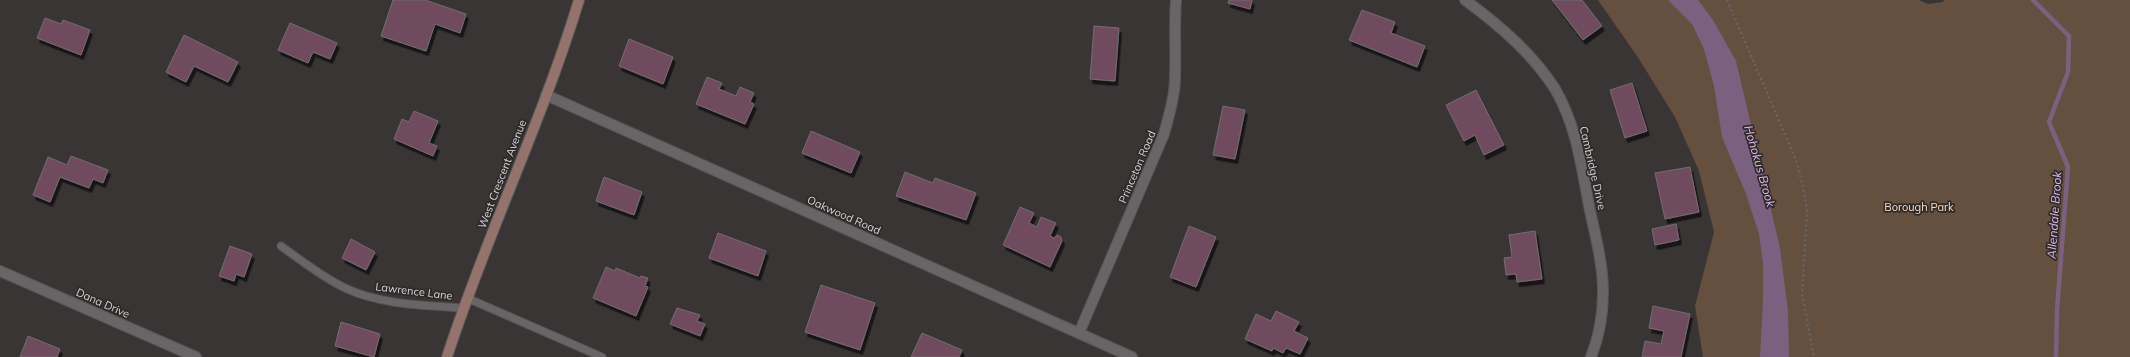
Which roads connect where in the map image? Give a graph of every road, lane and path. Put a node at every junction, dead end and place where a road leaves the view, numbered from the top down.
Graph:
1 (579, 0) edge
2 (1176, 0) edge
3 (1465, 0) edge
4 (1726, 0) edge
5 (546, 95) junction
6 (281, 246) dead end
7 (0, 271) edge
8 (467, 298) junction
9 (463, 308) junction
10 (1079, 333) junction
11 (196, 357) edge
12 (447, 357) edge
13 (602, 357) edge
14 (1132, 357) edge
15 (1591, 357) edge
16 (1814, 357) edge

1 - 5 main road, West Crescent Avenue
2 - 10 street, Princeton Road
3 - 15 street, Cambridge Drive
4 - 16 path
5 - 8 main road, West Crescent Avenue
5 - 10 street, Oakwood Road
6 - 9 lane, Lawrence Lane
7 - 11 street, Dana Drive
8 - 9 main road, West Crescent Avenue
8 - 13 lane
9 - 12 main road, West Crescent Avenue
10 - 14 street, Oakwood Road

